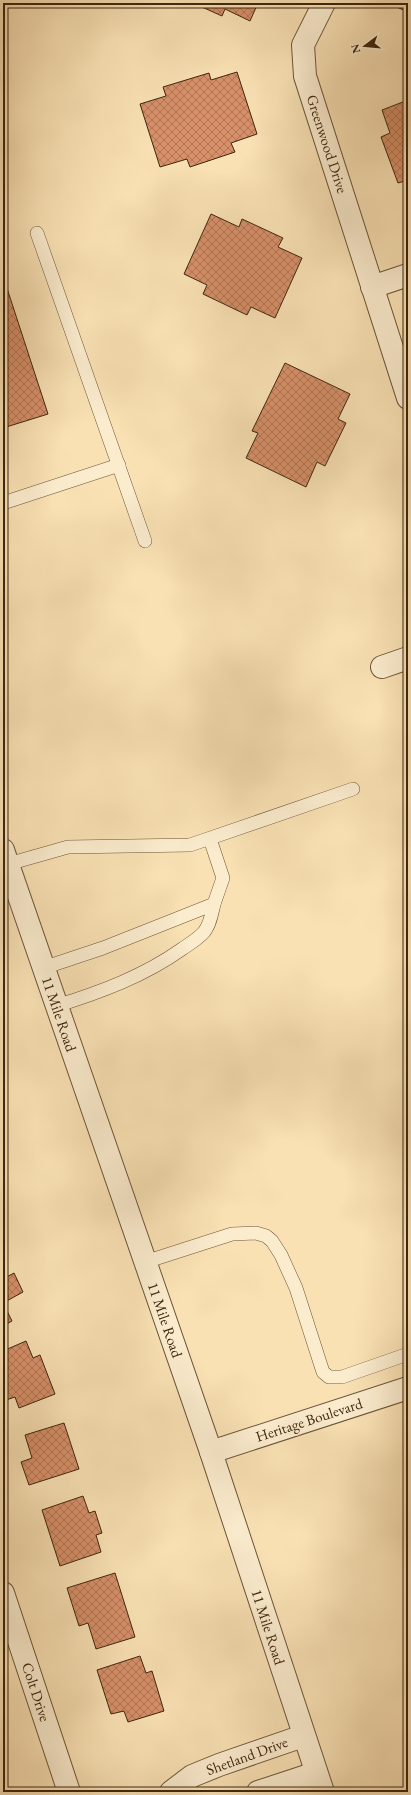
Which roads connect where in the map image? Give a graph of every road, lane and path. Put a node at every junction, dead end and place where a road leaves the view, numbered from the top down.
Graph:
1 (324, 3) edge
2 (37, 233) dead end
3 (408, 275) edge
4 (372, 287) junction
5 (408, 398) edge
6 (118, 465) junction
7 (3, 503) edge
8 (145, 541) dead end
9 (408, 658) edge
10 (382, 667) dead end
11 (353, 789) dead end
12 (210, 839) junction
13 (5, 857) edge
14 (214, 904) junction
15 (43, 968) junction
16 (56, 1006) junction
17 (145, 1262) junction
18 (408, 1354) edge
19 (408, 1388) edge
20 (211, 1452) junction
21 (3, 1593) edge
22 (303, 1736) junction
23 (320, 1782) edge
24 (69, 1792) edge
25 (171, 1792) edge
26 (258, 1792) edge

1 - 4 street, Greenwood Drive
2 - 6 lane
3 - 4 street
4 - 5 street, Greenwood Drive
6 - 7 lane
6 - 8 lane
9 - 10 street
11 - 12 lane
12 - 13 lane
12 - 14 lane
13 - 15 street, 11 Mile Road
14 - 15 lane
14 - 16 lane
15 - 16 street, 11 Mile Road
16 - 17 street, 11 Mile Road
17 - 18 lane
17 - 20 street, 11 Mile Road
19 - 20 street, Heritage Boulevard
20 - 22 street, 11 Mile Road
21 - 24 street, Colt Drive
22 - 23 street, 11 Mile Road
22 - 25 street, Shetland Drive
23 - 26 street

